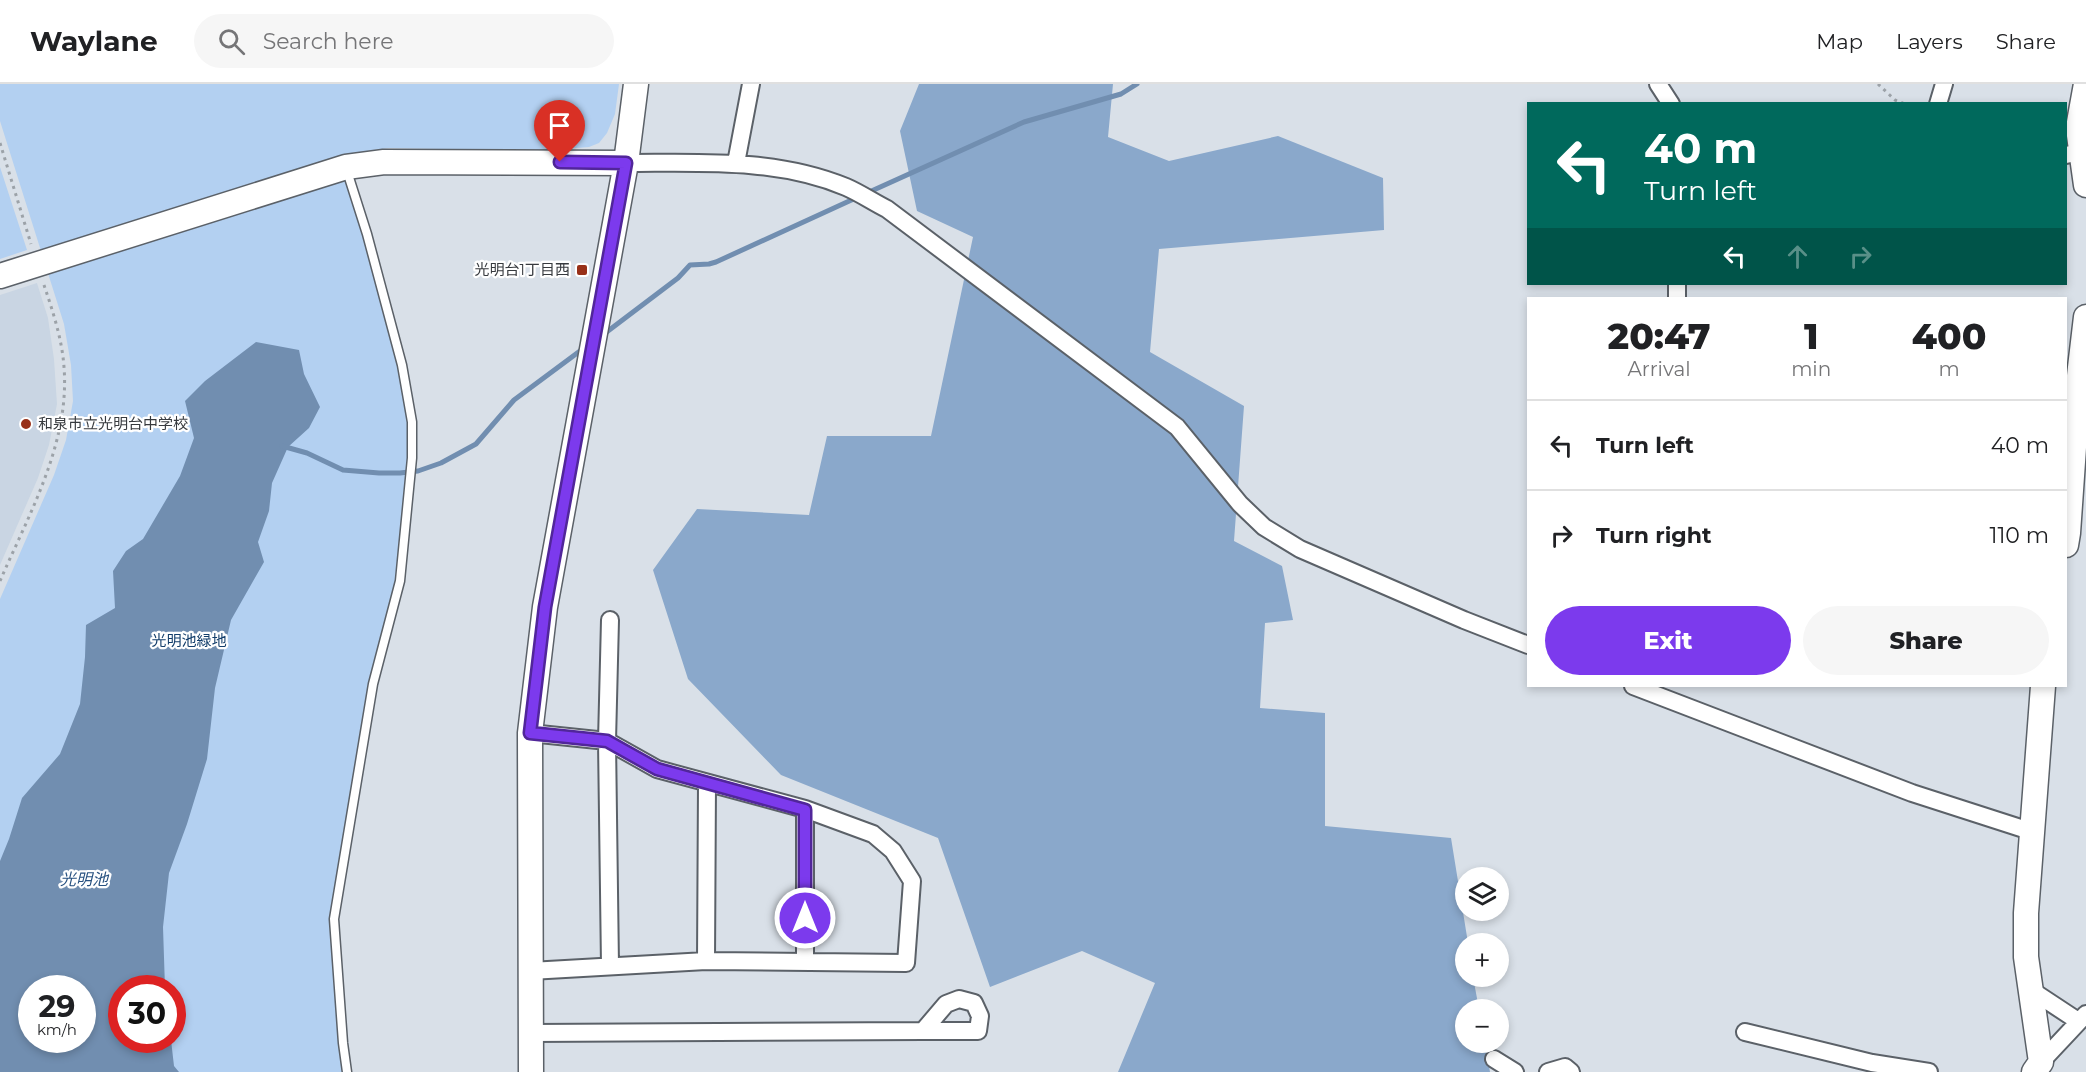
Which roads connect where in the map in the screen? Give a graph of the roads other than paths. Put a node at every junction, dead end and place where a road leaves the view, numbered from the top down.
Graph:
1 (636, 84) edge
2 (751, 84) edge
3 (1658, 84) edge
4 (1944, 84) edge
5 (2086, 84) edge
6 (1670, 102) edge
7 (1939, 102) edge
8 (2073, 153) edge
9 (626, 163) junction
10 (736, 163) junction
11 (346, 167) junction
12 (2086, 185) edge
13 (0, 276) edge
14 (2086, 317) edge
15 (2067, 539) edge
16 (610, 620) dead end
17 (1527, 645) edge
18 (1636, 687) edge
19 (2043, 687) edge
20 (530, 733) junction
21 (607, 741) junction
22 (707, 784) junction
23 (805, 810) junction
24 (2033, 832) junction
25 (706, 961) junction
26 (805, 962) junction
27 (610, 966) junction
28 (530, 971) junction
29 (2031, 990) junction
30 (2082, 1018) edge
31 (922, 1031) dead end
32 (1745, 1032) dead end
33 (531, 1033) junction
34 (1494, 1059) dead end
35 (2038, 1067) edge
36 (347, 1072) edge
37 (531, 1072) edge
38 (1515, 1072) edge
39 (1548, 1072) edge
40 (1571, 1072) edge
41 (1929, 1072) edge

1 - 9 street
2 - 10 street
3 - 6 street
4 - 7 street
5 - 8 street
8 - 12 street
9 - 10 street
9 - 11 street
9 - 20 street
10 - 17 street
11 - 13 street
11 - 36 lane
14 - 15 street
16 - 21 street
18 - 24 street
19 - 24 street
20 - 21 street
20 - 28 street
21 - 22 street
21 - 27 street
22 - 23 street
22 - 25 street
23 - 26 street
23 - 26 street
24 - 29 street
25 - 26 street
25 - 27 street
27 - 28 street
28 - 33 street
29 - 30 street
29 - 35 street
30 - 35 street
31 - 33 street
32 - 41 street
33 - 37 street
34 - 38 street
39 - 40 street

